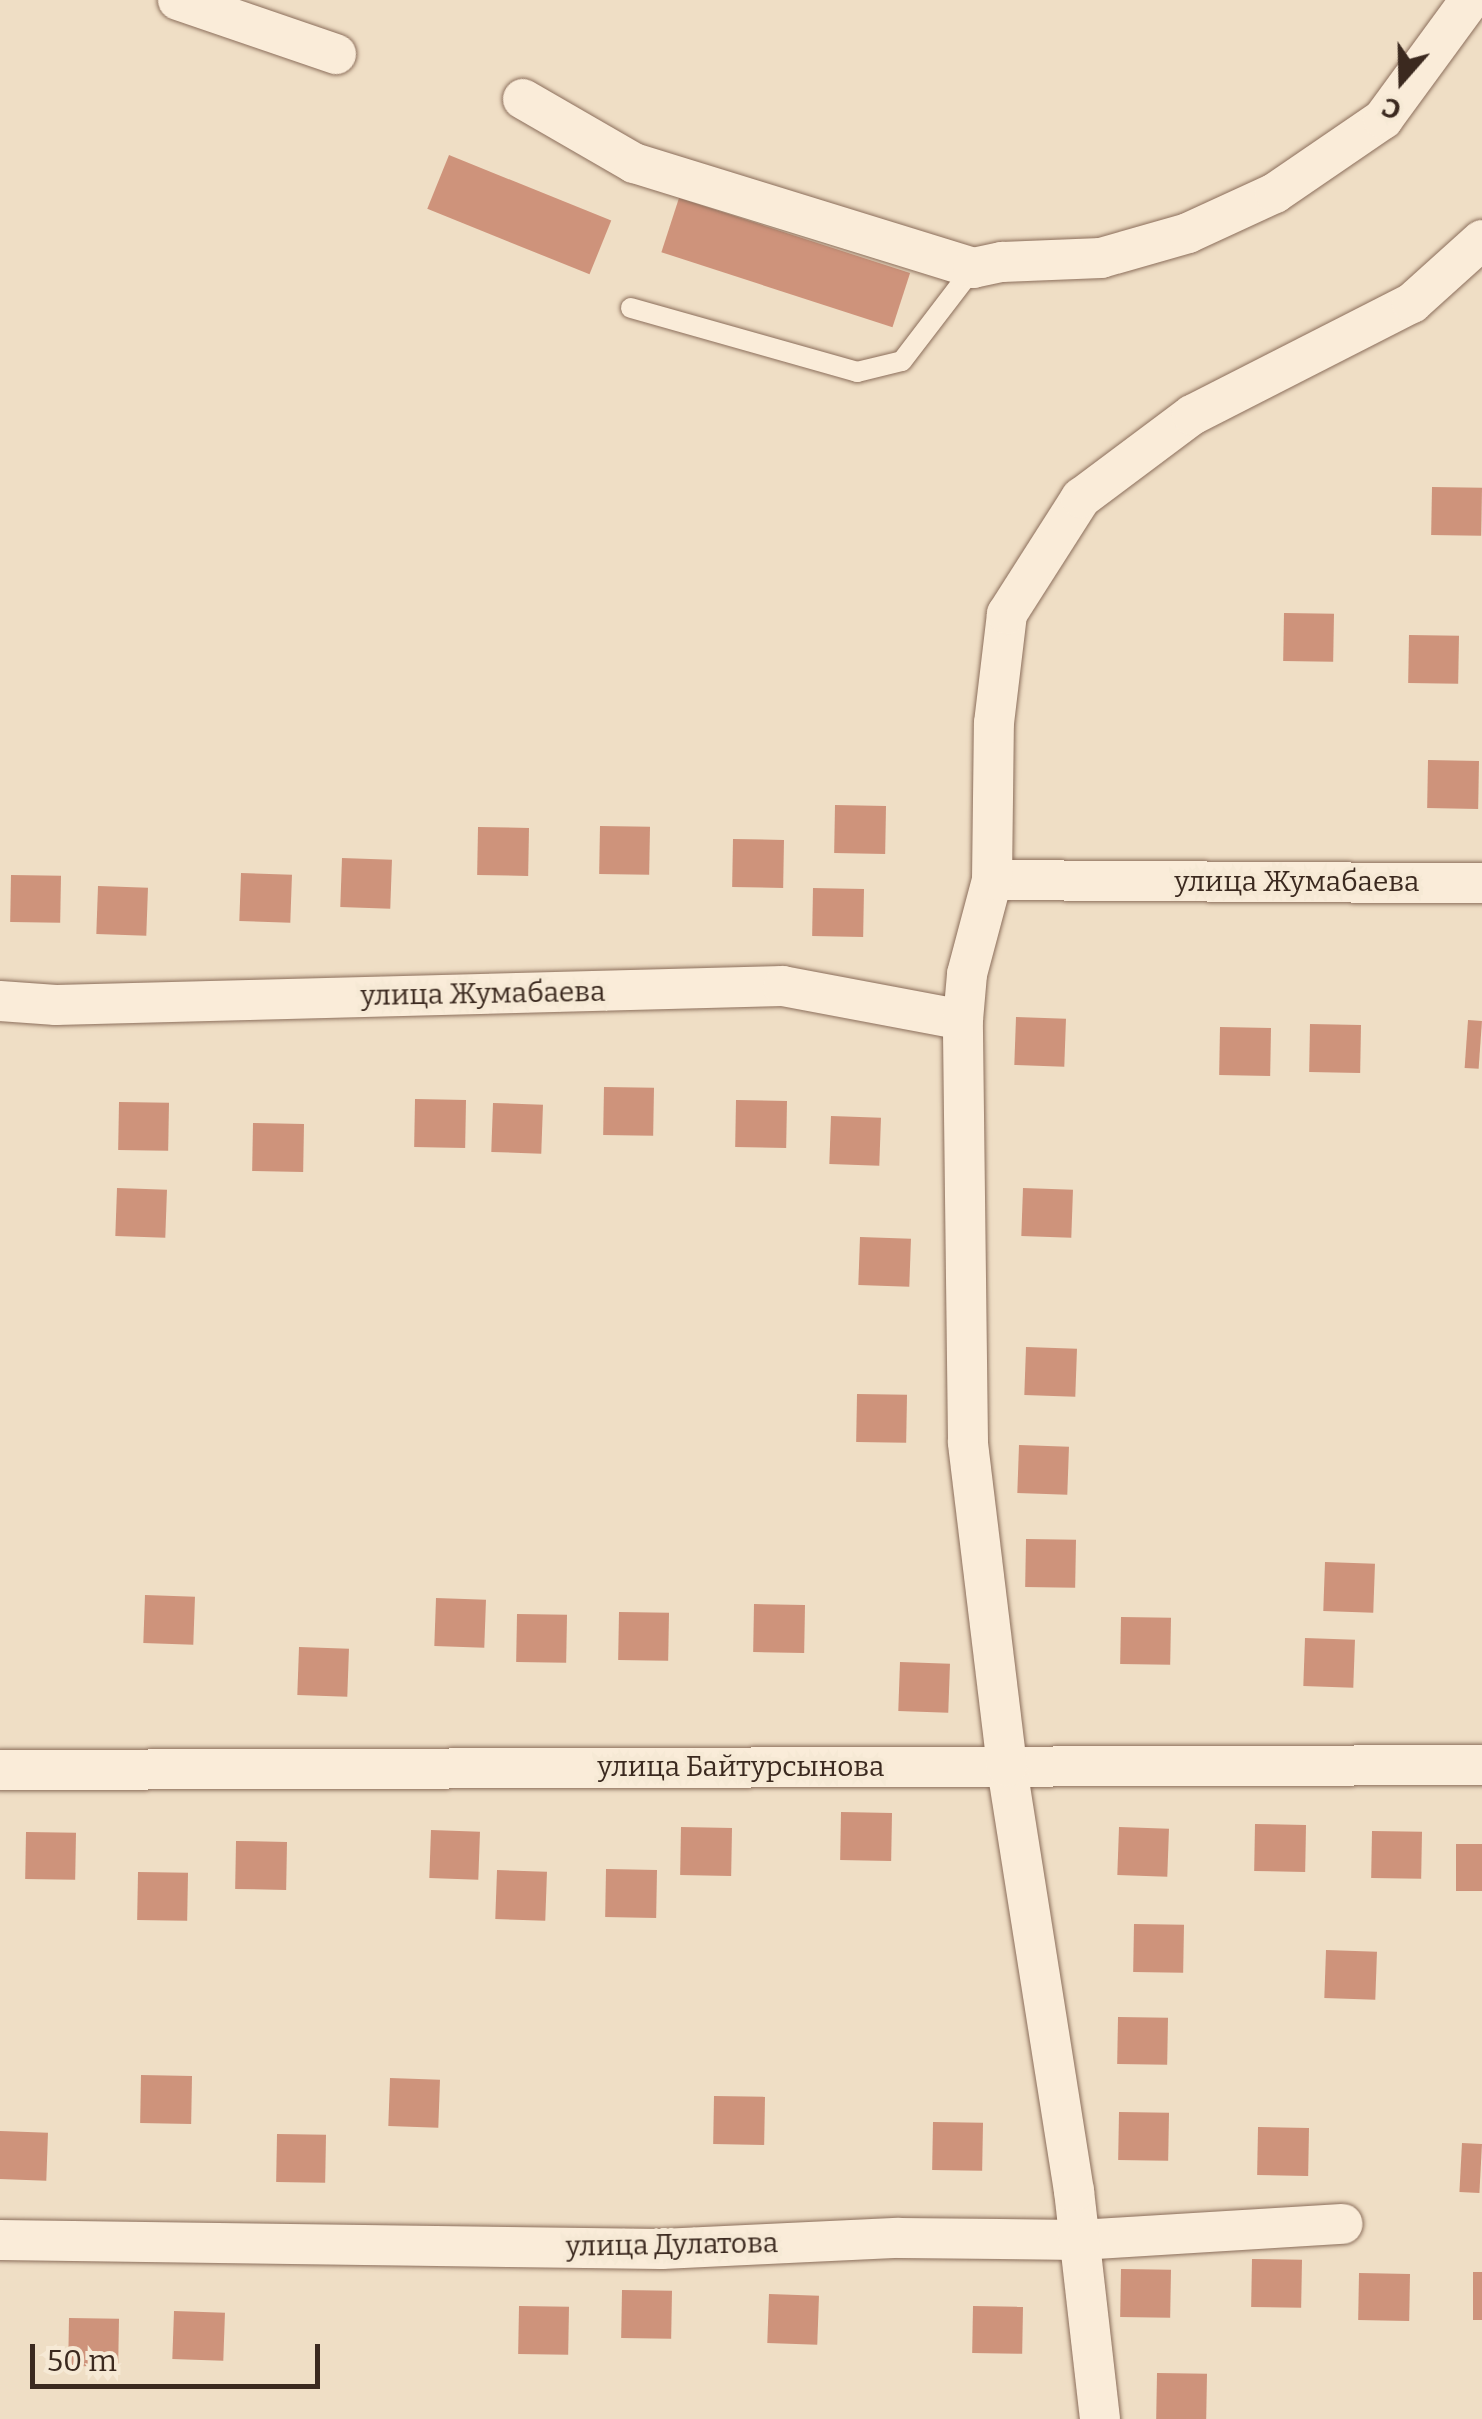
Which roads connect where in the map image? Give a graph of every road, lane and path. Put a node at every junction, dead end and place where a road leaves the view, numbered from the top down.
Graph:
1 (178, 0) edge
2 (1470, 0) edge
3 (336, 54) dead end
4 (523, 99) dead end
5 (1482, 240) edge
6 (973, 268) junction
7 (631, 308) dead end
8 (992, 880) junction
9 (1482, 884) edge
10 (0, 1001) edge
11 (963, 1020) junction
12 (1482, 1765) edge
13 (1008, 1766) junction
14 (0, 1770) edge
15 (1343, 2224) dead end
16 (0, 2240) edge
17 (1079, 2240) junction
18 (1100, 2419) edge

1 - 3 street
2 - 6 street
4 - 6 street
5 - 8 street
6 - 7 lane
8 - 9 street, улица Жумабаева
8 - 11 street
10 - 11 street, улица Жумабаева
11 - 13 street
12 - 13 street, улица Байтурсынова
13 - 14 street, улица Байтурсынова
13 - 17 street
15 - 17 street, улица Дулатова
16 - 17 street, улица Дулатова
17 - 18 street

